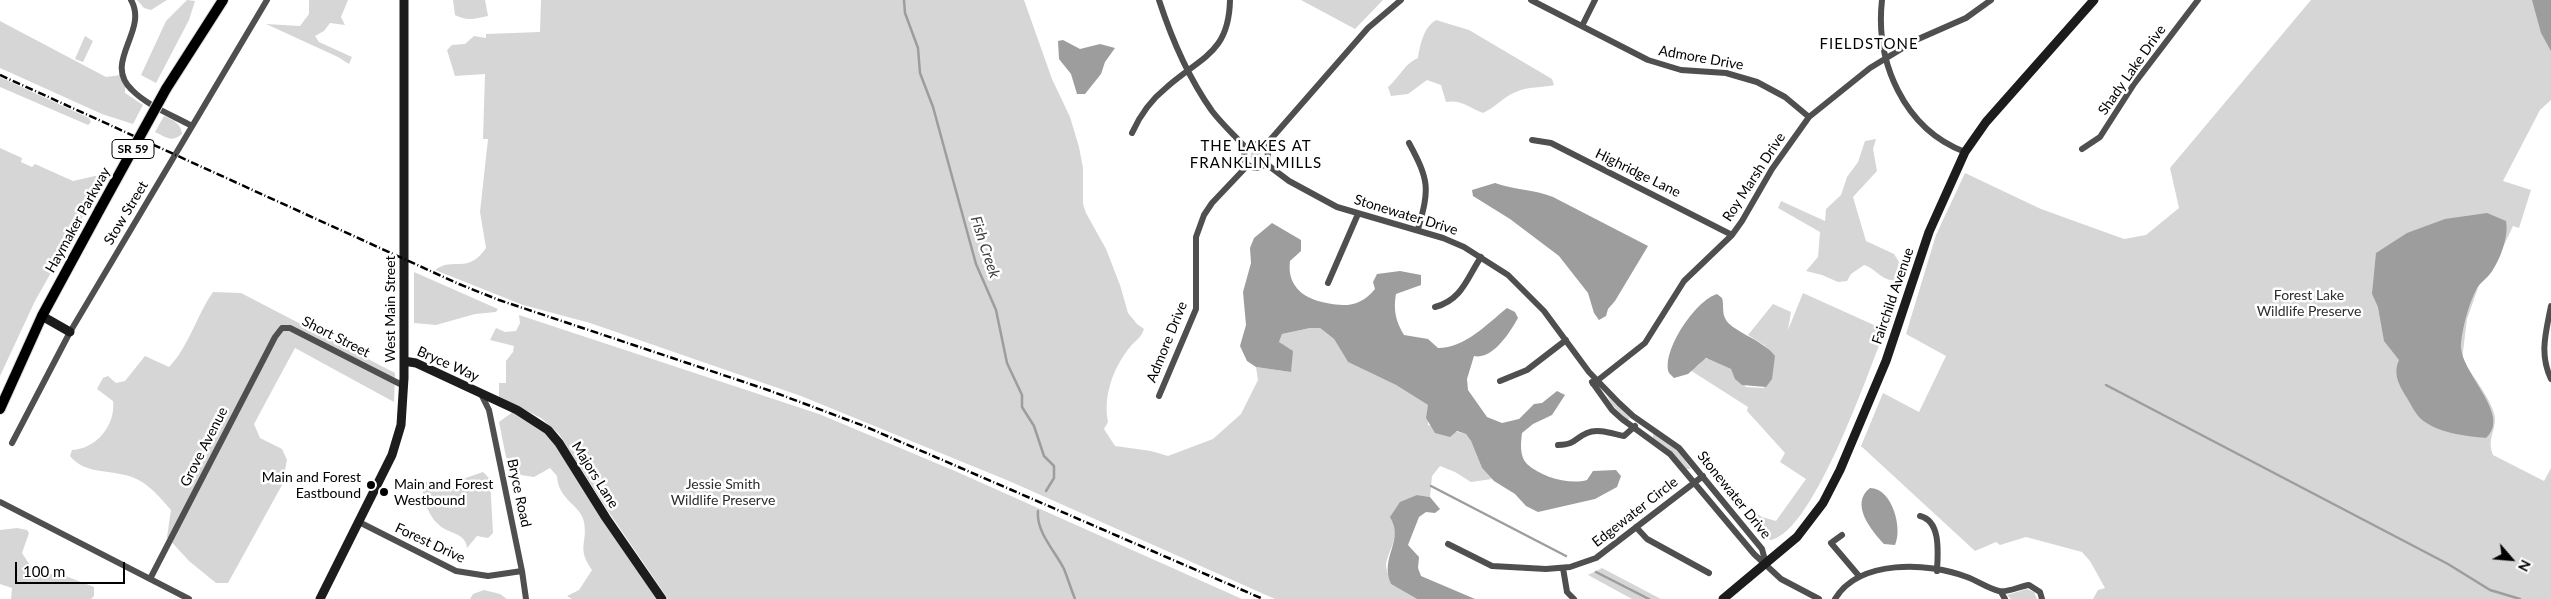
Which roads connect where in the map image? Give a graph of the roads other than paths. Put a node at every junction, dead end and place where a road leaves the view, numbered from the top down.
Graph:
1 (131, 0) edge
2 (223, 0) edge
3 (267, 0) edge
4 (404, 0) edge
5 (1159, 0) edge
6 (1230, 0) edge
7 (1401, 0) edge
8 (1531, 0) edge
9 (1595, 0) edge
10 (1882, 0) edge
11 (1991, 0) edge
12 (2094, 0) edge
13 (2198, 0) edge
14 (1582, 26) junction
15 (1886, 58) junction
16 (1187, 72) junction
17 (1809, 117) junction
18 (192, 126) junction
19 (1132, 133) dead end
20 (1532, 140) dead end
21 (1409, 143) dead end
22 (1264, 147) junction
23 (1246, 148) junction
24 (2082, 149) dead end
25 (1965, 152) junction
26 (1265, 164) junction
27 (1248, 165) junction
28 (1358, 214) junction
29 (1418, 229) junction
30 (1732, 235) junction
31 (1481, 257) junction
32 (1328, 283) dead end
33 (2551, 306) edge
34 (1435, 307) dead end
35 (42, 316) junction
36 (282, 328) joint
37 (70, 332) junction
38 (1566, 340) junction
39 (404, 361) junction
40 (2551, 379) edge
41 (1500, 381) dead end
42 (1596, 382) junction
43 (404, 386) junction
44 (481, 394) junction
45 (1159, 396) dead end
46 (0, 409) edge
47 (1634, 427) junction
48 (12, 443) dead end
49 (1558, 445) dead end
50 (1703, 476) junction
51 (1694, 483) junction
52 (0, 502) edge
53 (1920, 516) dead end
54 (359, 522) junction
55 (1636, 527) junction
56 (1842, 534) dead end
57 (1448, 544) dead end
58 (1766, 564) junction
59 (1563, 568) junction
60 (1937, 570) junction
61 (522, 572) junction
62 (1709, 573) dead end
63 (1859, 576) junction
64 (150, 579) junction
65 (2001, 592) junction
66 (189, 599) edge
67 (320, 599) edge
68 (526, 599) edge
69 (662, 599) edge
70 (1574, 599) edge
71 (1723, 599) edge
72 (1819, 599) edge
73 (1835, 599) edge
74 (2005, 599) edge
75 (2042, 599) edge

1 - 18 street
2 - 35 main road, Haymaker Parkway / SR 59, bridge
3 - 18 street, Stow Street
4 - 39 main road, West Main Street
5 - 16 street
6 - 16 street
7 - 22 street
8 - 14 street, Admore Drive
9 - 14 street
10 - 15 street
11 - 15 street, Roy Marsh Drive
12 - 25 main road, Fairchild Avenue
13 - 24 street, Shady Lake Drive
14 - 17 street, Admore Drive
15 - 17 street, Roy Marsh Drive
15 - 25 street
16 - 19 street
16 - 23 street
17 - 30 street, Roy Marsh Drive
18 - 37 street, Stow Street
20 - 30 street, Highridge Lane
21 - 29 street
22 - 23 street
22 - 26 street
23 - 27 street
25 - 58 main road, Fairchild Avenue
26 - 27 street
26 - 28 street, Stonewater Drive
27 - 45 street, Admore Drive
28 - 29 street, Stonewater Drive
28 - 32 street
29 - 31 street, Stonewater Drive
30 - 42 street, Roy Marsh Drive
31 - 34 street
31 - 38 street, Stonewater Drive
33 - 40 street
35 - 37 main road
35 - 46 main road, Haymaker Parkway / SR 59
36 - 43 street, Short Street
36 - 64 street, Grove Avenue
37 - 48 street, Stow Street
38 - 41 street
38 - 42 street, Stonewater Drive
39 - 43 main road, West Main Street
39 - 44 main road, Bryce Way
42 - 47 street, Stonewater Drive
42 - 50 street, Stonewater Drive
43 - 54 main road, West Main Street
44 - 61 street, Bryce Road
44 - 69 main road, Majors Lane
47 - 49 street
47 - 51 street, Stonewater Drive
50 - 51 street, Edgewater Circle
50 - 58 street, Stonewater Drive
51 - 55 street, Edgewater Circle
51 - 58 street, Stonewater Drive
52 - 64 street
53 - 60 street
54 - 61 street, Forest Drive
54 - 67 main road, West Main Street
55 - 59 street, Edgewater Circle
55 - 62 street
56 - 63 street
57 - 59 street, Edgewater Circle
58 - 71 main road, Fairchild Avenue
58 - 72 street
59 - 70 street
60 - 63 street
60 - 65 street
61 - 68 street, Bryce Road
63 - 73 street
64 - 66 street
65 - 74 street
65 - 75 street

